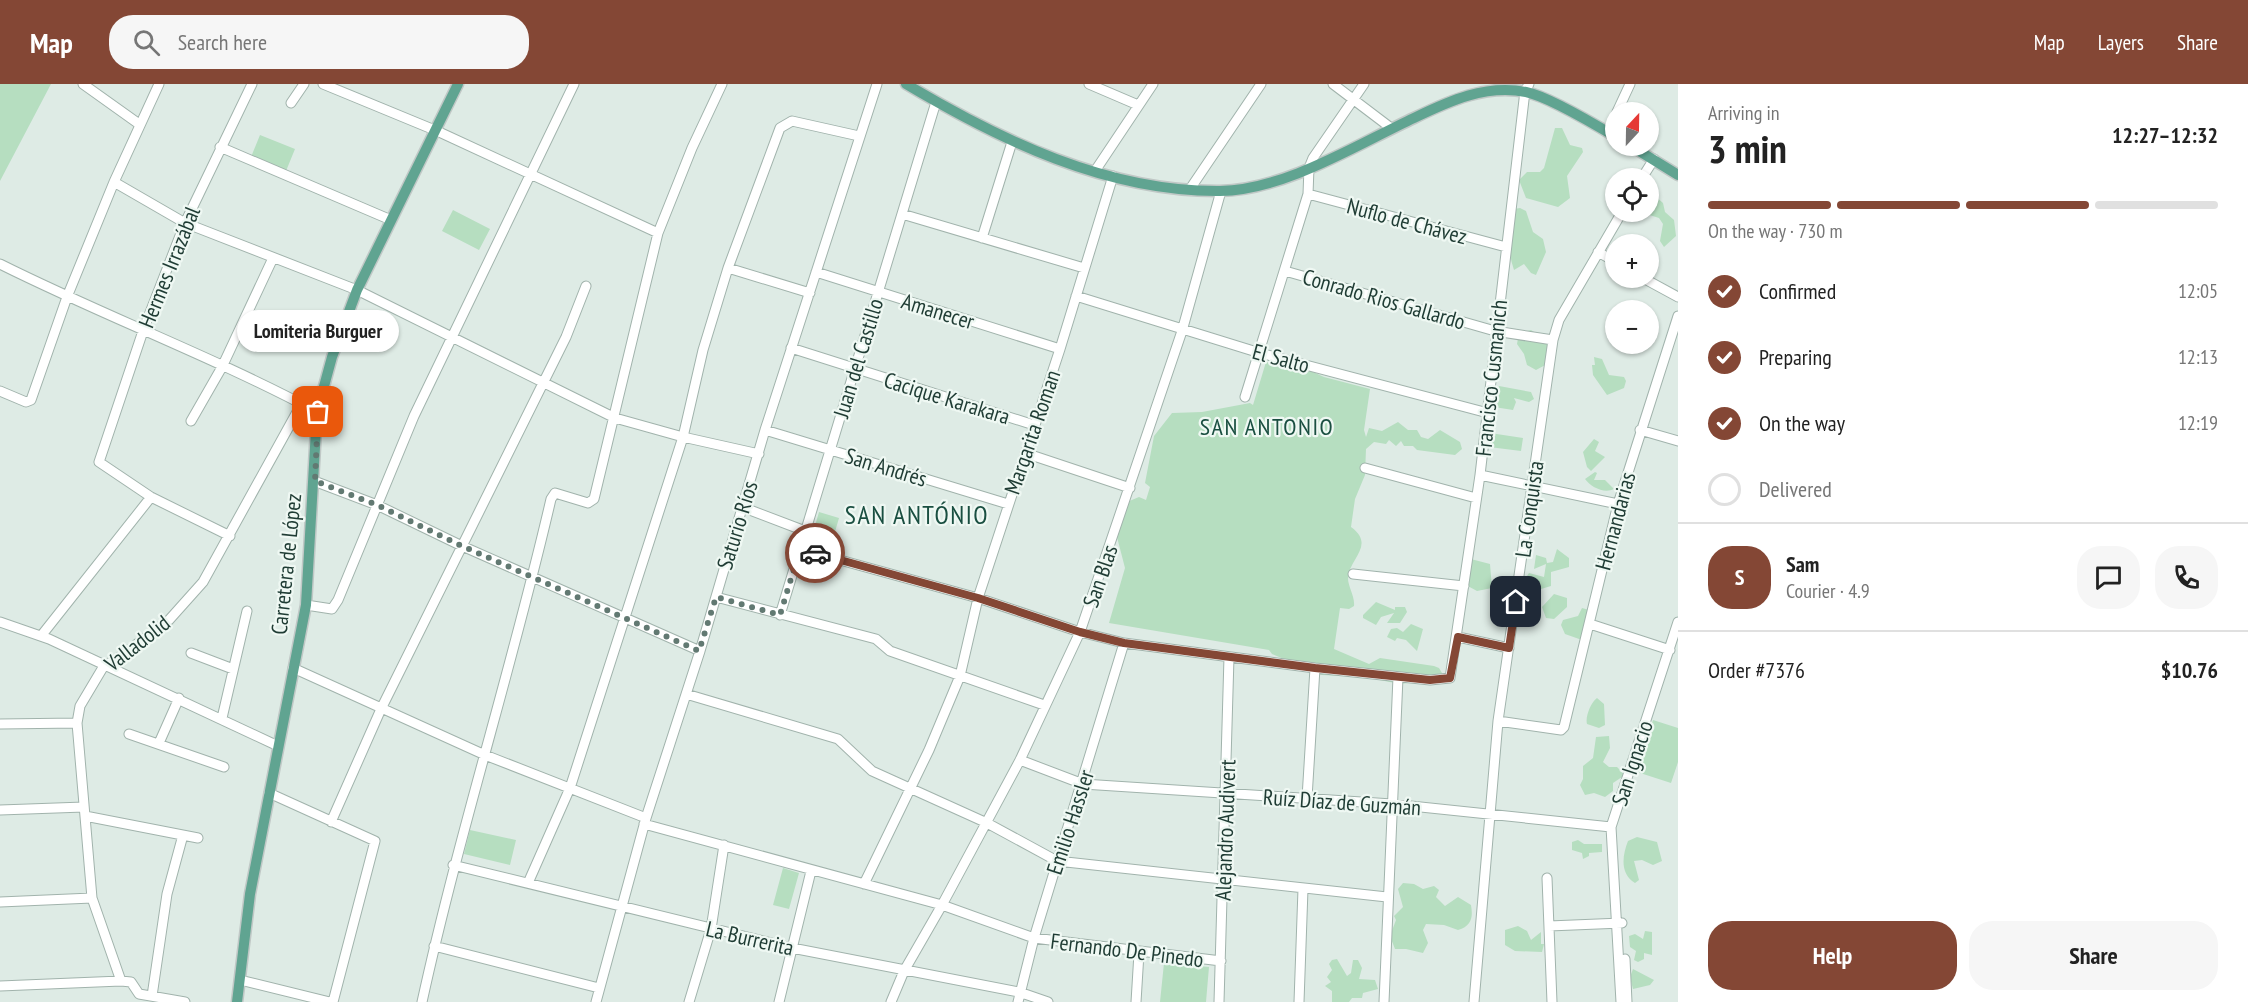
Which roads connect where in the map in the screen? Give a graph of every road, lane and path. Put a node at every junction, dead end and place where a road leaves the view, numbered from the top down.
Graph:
1 (84, 84) edge
2 (159, 84) edge
3 (252, 84) edge
4 (304, 84) edge
5 (323, 84) edge
6 (458, 84) edge
7 (574, 84) edge
8 (722, 84) edge
9 (876, 84) edge
10 (906, 84) edge
11 (1089, 84) edge
12 (1153, 84) edge
13 (1261, 84) edge
14 (1334, 84) edge
15 (1364, 84) edge
16 (1630, 84) edge
17 (1527, 88) edge
18 (1354, 98) junction
19 (936, 102) junction
20 (1622, 102) edge
21 (291, 103) dead end
22 (1138, 105) junction
23 (139, 124) junction
24 (1391, 128) junction
25 (1605, 130) edge
26 (437, 131) junction
27 (859, 135) junction
28 (1012, 142) junction
29 (220, 147) junction
30 (1649, 156) edge
31 (1654, 159) junction
32 (1309, 168) junction
33 (1648, 168) edge
34 (1095, 171) junction
35 (1678, 174) edge
36 (531, 175) junction
37 (1113, 176) junction
38 (114, 182) junction
39 (1190, 189) junction
40 (1221, 191) junction
41 (1308, 194) junction
42 (902, 214) junction
43 (391, 220) junction
44 (1616, 222) edge
45 (185, 223) junction
46 (658, 233) junction
47 (981, 238) junction
48 (1506, 247) junction
49 (1598, 252) junction
50 (1605, 256) edge
51 (273, 258) junction
52 (0, 264) edge
53 (728, 268) junction
54 (1084, 268) junction
55 (1285, 271) junction
56 (816, 272) junction
57 (586, 286) dead end
58 (1659, 286) edge
59 (357, 290) junction
60 (878, 292) junction
61 (810, 293) junction
62 (1076, 296) junction
63 (67, 297) junction
64 (1678, 297) edge
65 (1678, 316) edge
66 (144, 328) junction
67 (1182, 331) junction
68 (1495, 331) junction
69 (450, 337) junction
70 (1553, 340) junction
71 (791, 348) junction
72 (1060, 349) junction
73 (1260, 353) junction
74 (222, 367) junction
75 (854, 370) junction
76 (544, 383) junction
77 (0, 391) edge
78 (1245, 397) dead end
79 (302, 403) junction
80 (318, 412) junction
81 (1488, 413) junction
82 (615, 418) junction
83 (191, 421) dead end
84 (1034, 425) junction
85 (765, 430) junction
86 (1640, 430) junction
87 (683, 437) junction
88 (1678, 441) edge
89 (830, 450) junction
90 (1025, 453) junction
91 (759, 454) junction
92 (1365, 468) dead end
93 (1480, 475) junction
94 (315, 481) junction
95 (1533, 486) junction
96 (1130, 488) junction
97 (152, 497) junction
98 (1476, 498) junction
99 (1008, 504) junction
100 (1618, 504) junction
101 (377, 505) junction
102 (742, 507) junction
103 (805, 531) junction
104 (230, 536) junction
105 (462, 546) junction
106 (800, 549) junction
107 (1353, 574) dead end
108 (533, 576) junction
109 (1464, 586) junction
110 (716, 597) junction
111 (978, 598) junction
112 (306, 604) junction
113 (246, 611) dead end
114 (780, 615) junction
115 (626, 617) junction
116 (0, 622) edge
117 (1678, 622) edge
118 (1590, 624) junction
119 (1080, 632) junction
120 (41, 636) junction
121 (1458, 637) junction
122 (1124, 643) junction
123 (1509, 648) junction
124 (1670, 650) junction
125 (699, 651) junction
126 (191, 653) dead end
127 (1229, 657) junction
128 (105, 664) junction
129 (293, 668) junction
130 (1315, 668) junction
131 (233, 669) junction
132 (960, 676) junction
133 (1398, 677) junction
134 (686, 694) junction
135 (179, 698) junction
136 (1044, 705) junction
137 (381, 709) junction
138 (222, 718) junction
139 (1498, 721) junction
140 (77, 723) junction
141 (0, 724) edge
142 (129, 734) dead end
143 (159, 743) junction
144 (278, 746) junction
145 (485, 755) junction
146 (1020, 760) junction
147 (224, 766) dead end
148 (1083, 784) junction
149 (570, 788) junction
150 (909, 790) junction
151 (269, 793) junction
152 (1227, 793) junction
153 (1307, 798) junction
154 (1392, 804) junction
155 (0, 810) edge
156 (84, 812) junction
157 (1489, 815) junction
158 (645, 821) junction
159 (331, 822) junction
160 (987, 824) junction
161 (1611, 827) junction
162 (183, 835) junction
163 (198, 838) dead end
164 (724, 845) junction
165 (1057, 861) junction
166 (453, 865) junction
167 (811, 871) junction
168 (1547, 878) dead end
169 (1224, 880) junction
170 (528, 883) junction
171 (864, 884) junction
172 (1303, 889) junction
173 (1387, 897) junction
174 (92, 898) junction
175 (0, 903) edge
176 (942, 905) junction
177 (622, 906) junction
178 (1621, 923) junction
179 (1549, 926) junction
180 (711, 929) junction
181 (1034, 938) junction
182 (434, 946) junction
183 (792, 948) junction
184 (1139, 953) junction
185 (1221, 961) junction
186 (904, 971) junction
187 (240, 980) junction
188 (121, 981) junction
189 (0, 986) edge
190 (599, 988) junction
191 (152, 996) junction
192 (1019, 997) edge
193 (141, 998) edge
194 (185, 1002) edge
195 (237, 1002) edge
196 (332, 1002) edge
197 (422, 1002) edge
198 (596, 1002) edge
199 (689, 1002) edge
200 (779, 1002) edge
201 (891, 1002) edge
202 (1048, 1002) edge
203 (1136, 1002) edge
204 (1219, 1002) edge
205 (1299, 1002) edge
206 (1384, 1002) edge
207 (1474, 1002) edge
208 (1552, 1002) edge
209 (1621, 1002) edge
210 (1628, 1002) edge

1 - 23 street
2 - 23 street
3 - 29 street, Hermes Irrazábal
4 - 21 street
5 - 26 street
6 - 26 main road, Carretera de López
7 - 36 street
8 - 46 street
9 - 27 street, Saturio Ríos
10 - 19 main road
11 - 22 street
12 - 22 street
13 - 39 street
14 - 18 street
15 - 18 street
16 - 20 street
17 - 24 main road
17 - 25 main road
17 - 48 street, Francisco Cusmanich
18 - 24 street
18 - 32 street
19 - 28 main road
19 - 42 street, Juan del Castillo
22 - 34 street
23 - 38 street
24 - 32 main road
26 - 36 street
26 - 43 main road, Carretera de López
27 - 53 street
27 - 56 street, Saturio Ríos
28 - 34 main road
28 - 47 street
29 - 43 street
29 - 45 street, Hermes Irrazábal
30 - 31 main road
31 - 33 street
31 - 35 main road
32 - 40 main road
32 - 41 street
34 - 37 main road
36 - 46 street
36 - 69 street
37 - 39 main road
37 - 54 street, Margarita Roman
38 - 45 street
38 - 63 street
39 - 40 main road
40 - 67 street, San Blas
41 - 48 street, Nuflo de Chávez
41 - 55 street
42 - 47 street
42 - 60 street, Juan del Castillo
43 - 59 main road, Carretera de López
44 - 49 street, La Conquista
45 - 51 street
45 - 66 street, Hermes Irrazábal
46 - 82 street
47 - 54 street
48 - 68 street, Francisco Cusmanich
49 - 50 street
49 - 70 street, La Conquista
51 - 59 street
51 - 74 street
52 - 63 street
53 - 61 street
53 - 87 street
54 - 62 street, Margarita Roman
55 - 68 street, Conrado Rios Gallardo
55 - 73 street
56 - 60 street, Amanecer
56 - 61 street, Saturio Ríos
57 - 76 street
58 - 64 street
59 - 69 street
59 - 80 main road, Carretera de López
60 - 72 street, Amanecer
60 - 75 street, Juan del Castillo
61 - 71 street, Saturio Ríos
62 - 67 street, El Salto
62 - 72 street, Margarita Roman
63 - 66 street
63 - 77 street
65 - 86 street, Hernandarias
66 - 74 street
66 - 97 street, Hermes Irrazábal
67 - 73 street, El Salto
67 - 96 street, San Blas
68 - 70 street, Conrado Rios Gallardo
68 - 81 street, Francisco Cusmanich
69 - 76 street
69 - 101 street
70 - 95 street, La Conquista
71 - 75 street, Cacique Karakara
71 - 85 street, Saturio Ríos
72 - 84 street, Margarita Roman
73 - 78 street
73 - 81 street, El Salto
74 - 79 street
74 - 83 street
75 - 84 street, Cacique Karakara
75 - 89 street, Juan del Castillo
76 - 82 street
76 - 105 street
79 - 80 street
79 - 104 street, Valladolid
80 - 94 main road, Carretera de López
81 - 93 street, Francisco Cusmanich
82 - 87 street
82 - 108 street
84 - 90 street, Margarita Roman
85 - 89 street, San Andrés
85 - 91 street, Saturio Ríos
86 - 88 street
86 - 100 street, Hernandarias
87 - 91 street
87 - 115 street
89 - 99 street, San Andrés
89 - 103 street, Juan del Castillo
90 - 96 street
90 - 99 street, Margarita Roman
91 - 102 street, Saturio Ríos
92 - 98 street
93 - 95 street
93 - 98 street, Francisco Cusmanich
94 - 101 street
94 - 112 main road, Carretera de López
95 - 100 street
95 - 123 street, La Conquista
96 - 119 street, San Blas
97 - 104 street
97 - 120 street
98 - 109 street, Francisco Cusmanich
99 - 111 street, Margarita Roman
100 - 118 street, Hernandarias
101 - 105 street
101 - 112 street
102 - 103 street
102 - 110 street, Saturio Ríos
103 - 106 street, Juan del Castillo
104 - 128 street, Valladolid
105 - 108 street
105 - 137 street
106 - 111 street
106 - 114 street, Juan del Castillo
107 - 109 street
108 - 115 street
108 - 145 street
109 - 121 street, Francisco Cusmanich
110 - 114 street
110 - 125 street, Saturio Ríos
111 - 119 street
111 - 132 street, Margarita Roman
112 - 129 main road, Carretera de López
113 - 131 street
114 - 132 street
115 - 125 street
115 - 149 street
116 - 120 street
117 - 124 street, San Ignacio
118 - 124 street
118 - 139 street, Hernandarias
119 - 122 street
119 - 136 street, San Blas
120 - 128 street
121 - 123 street
121 - 133 street, Francisco Cusmanich
122 - 127 street
122 - 148 street, Emilio Hassler
123 - 139 street, La Conquista
124 - 161 street, San Ignacio
125 - 134 street, Saturio Ríos
126 - 131 street
127 - 130 street
127 - 152 street, Alejandro Audivert
128 - 135 street
128 - 140 street, Valladolid
129 - 137 street, Fernando De Pinedo
129 - 144 main road, Carretera de López
130 - 133 street
130 - 153 street
131 - 138 street
132 - 136 street
132 - 150 street, Margarita Roman
133 - 154 street
134 - 150 street
134 - 158 street, Saturio Ríos
135 - 138 street
135 - 143 street
136 - 146 street, San Blas
137 - 145 street, Fernando De Pinedo
137 - 159 street
138 - 144 street
139 - 157 street, La Conquista
140 - 141 street
140 - 156 street, Valladolid
142 - 143 street
143 - 147 street
144 - 151 main road, Carretera de López
145 - 149 street, Fernando De Pinedo
145 - 166 street
146 - 148 street, Ruíz Díaz de Guzmán
146 - 160 street, San Blas
148 - 152 street, Ruíz Díaz de Guzmán
148 - 165 street, Emilio Hassler
149 - 158 street, Fernando De Pinedo
149 - 170 street
150 - 160 street
150 - 171 street, Margarita Roman
151 - 159 street
151 - 187 main road, Carretera de López
152 - 153 street, Ruíz Díaz de Guzmán
152 - 169 street, Alejandro Audivert
153 - 154 street, Ruíz Díaz de Guzmán
154 - 157 street, Ruíz Díaz de Guzmán
154 - 173 street
155 - 156 street
156 - 162 street
156 - 174 street, Valladolid
157 - 161 street, Ruíz Díaz de Guzmán
157 - 207 street, La Conquista
158 - 164 street, Fernando De Pinedo
158 - 177 street, Saturio Ríos
159 - 196 street
160 - 165 street
160 - 176 street, San Blas
161 - 178 street, San Ignacio
162 - 163 street
162 - 191 street
164 - 167 street, Fernando De Pinedo
164 - 180 street
165 - 169 street
165 - 181 street, Emilio Hassler
166 - 170 street, La Burrerita
166 - 182 street
167 - 171 street, Fernando De Pinedo
167 - 183 street
168 - 179 street
169 - 172 street
169 - 185 street, Alejandro Audivert
170 - 177 street, La Burrerita
171 - 176 street, Fernando De Pinedo
172 - 173 street
172 - 205 street
173 - 206 street
174 - 175 street
174 - 188 street, Valladolid
176 - 181 street, Fernando De Pinedo
176 - 186 street, San Blas
177 - 180 street, La Burrerita
177 - 190 street, Saturio Ríos
178 - 179 street
178 - 209 street, San Ignacio
178 - 210 street, San Ignacio
179 - 208 street
180 - 183 street, La Burrerita
180 - 199 street
181 - 184 street, Fernando De Pinedo
181 - 192 street, Emilio Hassler
182 - 190 street
182 - 197 street
183 - 186 street, La Burrerita
183 - 200 street
184 - 185 street, Fernando De Pinedo
184 - 203 street
185 - 204 street, Alejandro Audivert
186 - 192 street, La Burrerita
186 - 201 street, San Blas
187 - 195 main road, Carretera de López
187 - 196 street
188 - 189 street
188 - 193 street
190 - 198 street, Saturio Ríos
191 - 193 street
191 - 194 street
192 - 202 street, La Burrerita

